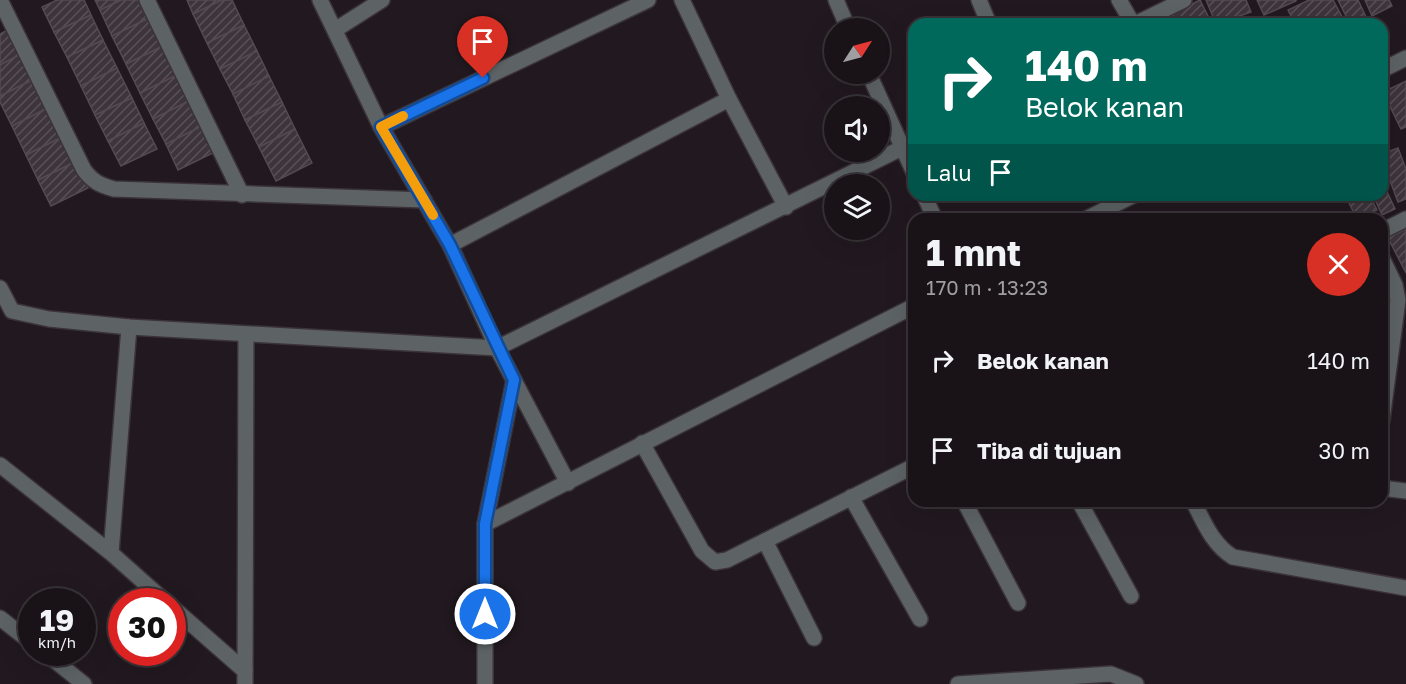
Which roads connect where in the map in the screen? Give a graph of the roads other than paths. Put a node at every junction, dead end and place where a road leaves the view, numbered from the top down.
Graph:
1 (0, 0) edge
2 (147, 0) edge
3 (320, 0) edge
4 (382, 0) edge
5 (648, 0) edge
6 (682, 0) edge
7 (836, 0) edge
8 (979, 0) edge
9 (1119, 0) edge
10 (1184, 0) edge
11 (844, 18) edge
12 (986, 18) edge
13 (1130, 18) edge
14 (1146, 18) edge
15 (335, 30) junction
16 (1406, 58) edge
17 (1388, 67) edge
18 (874, 84) edge
19 (729, 99) junction
20 (381, 127) junction
21 (908, 145) edge
22 (242, 195) junction
23 (424, 200) junction
24 (1122, 201) edge
25 (786, 207) junction
26 (1098, 213) edge
27 (1406, 219) edge
28 (1388, 228) edge
29 (450, 245) junction
30 (1388, 270) edge
31 (0, 288) edge
32 (908, 309) edge
33 (6, 310) edge
34 (129, 327) junction
35 (246, 335) junction
36 (497, 348) junction
37 (1388, 375) edge
38 (514, 380) junction
39 (642, 443) junction
40 (0, 465) edge
41 (908, 469) edge
42 (568, 483) junction
43 (1388, 489) edge
44 (1406, 491) edge
45 (851, 497) junction
46 (967, 507) edge
47 (1082, 507) edge
48 (1196, 507) edge
49 (485, 524) junction
50 (765, 541) junction
51 (111, 554) junction
52 (150, 588) edge
53 (1406, 588) edge
54 (1131, 596) dead end
55 (1018, 603) dead end
56 (0, 618) edge
57 (920, 619) dead end
58 (186, 621) edge
59 (18, 632) edge
60 (814, 638) dead end
61 (62, 666) edge
62 (245, 678) edge
63 (1037, 681) edge
64 (84, 684) edge
65 (485, 684) edge
66 (958, 684) edge
67 (1136, 684) edge

1 - 22 street
2 - 22 street
3 - 15 street
4 - 15 street
5 - 20 street
6 - 19 street
7 - 11 street
8 - 12 street
9 - 13 street
10 - 14 street
15 - 20 street
16 - 17 street
18 - 21 street
19 - 25 street
19 - 29 street
20 - 23 street
21 - 25 street
22 - 23 street
23 - 29 street
24 - 26 street
25 - 36 street
27 - 28 street
29 - 36 street
30 - 37 street
31 - 33 street
32 - 39 street
33 - 34 street
34 - 35 street
34 - 51 street
35 - 36 street
35 - 62 street
36 - 38 street
38 - 42 street
38 - 49 street
39 - 42 street
39 - 50 street
40 - 51 street
41 - 45 street
42 - 49 street
43 - 44 street
45 - 50 street
45 - 57 street
46 - 55 street
47 - 54 street
48 - 53 street
49 - 65 street
50 - 60 street
51 - 52 street
56 - 59 street
58 - 62 street
61 - 64 street
63 - 66 street
63 - 67 street

